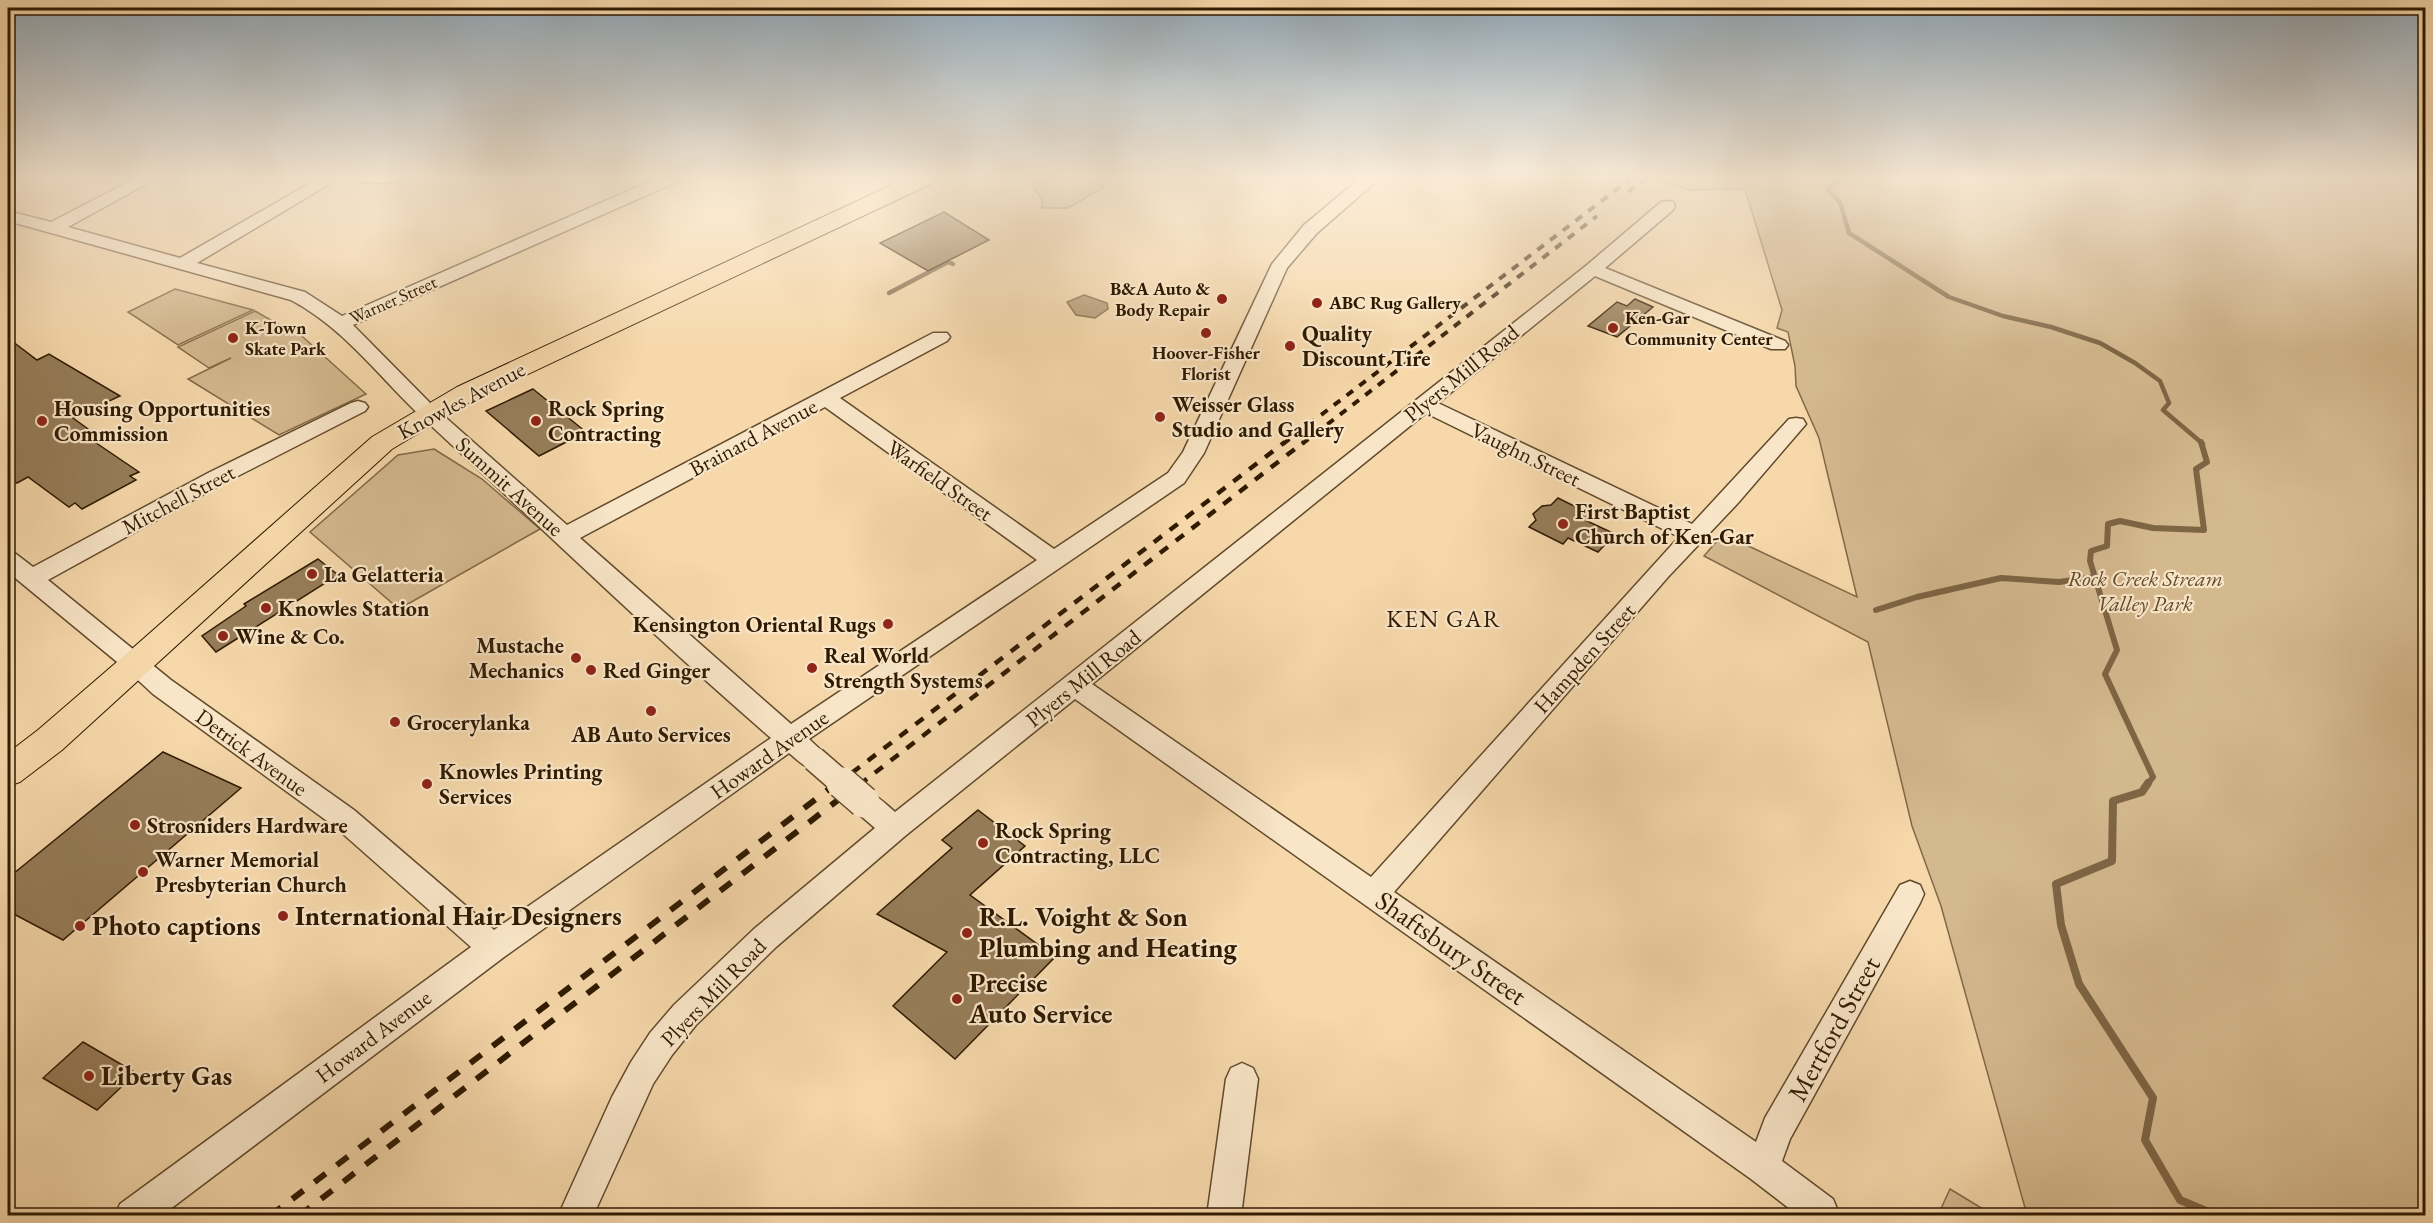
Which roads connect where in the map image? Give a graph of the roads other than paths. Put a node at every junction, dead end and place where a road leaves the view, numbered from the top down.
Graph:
1 (75, 234) edge
2 (234, 234) edge
3 (545, 234) edge
4 (805, 234) edge
5 (1303, 234) edge
6 (1633, 234) edge
7 (182, 264) junction
8 (1593, 268) junction
9 (342, 323) junction
10 (940, 337) dead end
11 (1778, 345) dead end
12 (826, 398) junction
13 (1423, 404) junction
14 (358, 407) dead end
15 (429, 413) junction
16 (1796, 424) dead end
17 (1695, 535) junction
18 (565, 536) junction
19 (8, 560) edge
20 (1054, 561) junction
21 (32, 579) junction
22 (137, 664) junction
23 (1074, 685) junction
24 (791, 738) junction
25 (8, 772) edge
26 (895, 828) junction
27 (1374, 894) junction
28 (1910, 894) dead end
29 (493, 948) junction
30 (1242, 1079) dead end
31 (1763, 1167) junction
32 (132, 1215) edge
33 (575, 1215) edge
34 (1224, 1215) edge
35 (1823, 1215) edge

1 - 7 street, Summit Avenue
2 - 7 street
3 - 9 street, Warner Street
4 - 15 main road, Knowles Avenue
5 - 20 street, Howard Avenue
6 - 8 street, Plyers Mill Road
7 - 9 street, Summit Avenue
8 - 11 street
8 - 13 street, Plyers Mill Road
9 - 15 street, Summit Avenue
10 - 12 street, Brainard Avenue
12 - 18 street, Brainard Avenue
12 - 20 street, Warfield Street
13 - 17 street, Vaughn Street
13 - 23 street, Plyers Mill Road
14 - 21 street, Mitchell Street
15 - 18 street, Summit Avenue
15 - 22 main road, Knowles Avenue
16 - 17 street, Hampden Street
17 - 27 street, Hampden Street
18 - 24 street, Summit Avenue
19 - 21 street, Detrick Avenue
20 - 24 street, Howard Avenue
21 - 22 street, Detrick Avenue
22 - 25 main road, Knowles Avenue
22 - 29 street, Detrick Avenue
23 - 26 street, Plyers Mill Road
23 - 27 street, Shaftsbury Street
24 - 26 street, Summit Avenue, bridge
24 - 29 street, Howard Avenue
26 - 33 street, Plyers Mill Road
27 - 31 street, Shaftsbury Street
28 - 31 street, Mertford Street
29 - 32 street, Howard Avenue
30 - 34 street
31 - 35 street, Shaftsbury Street

